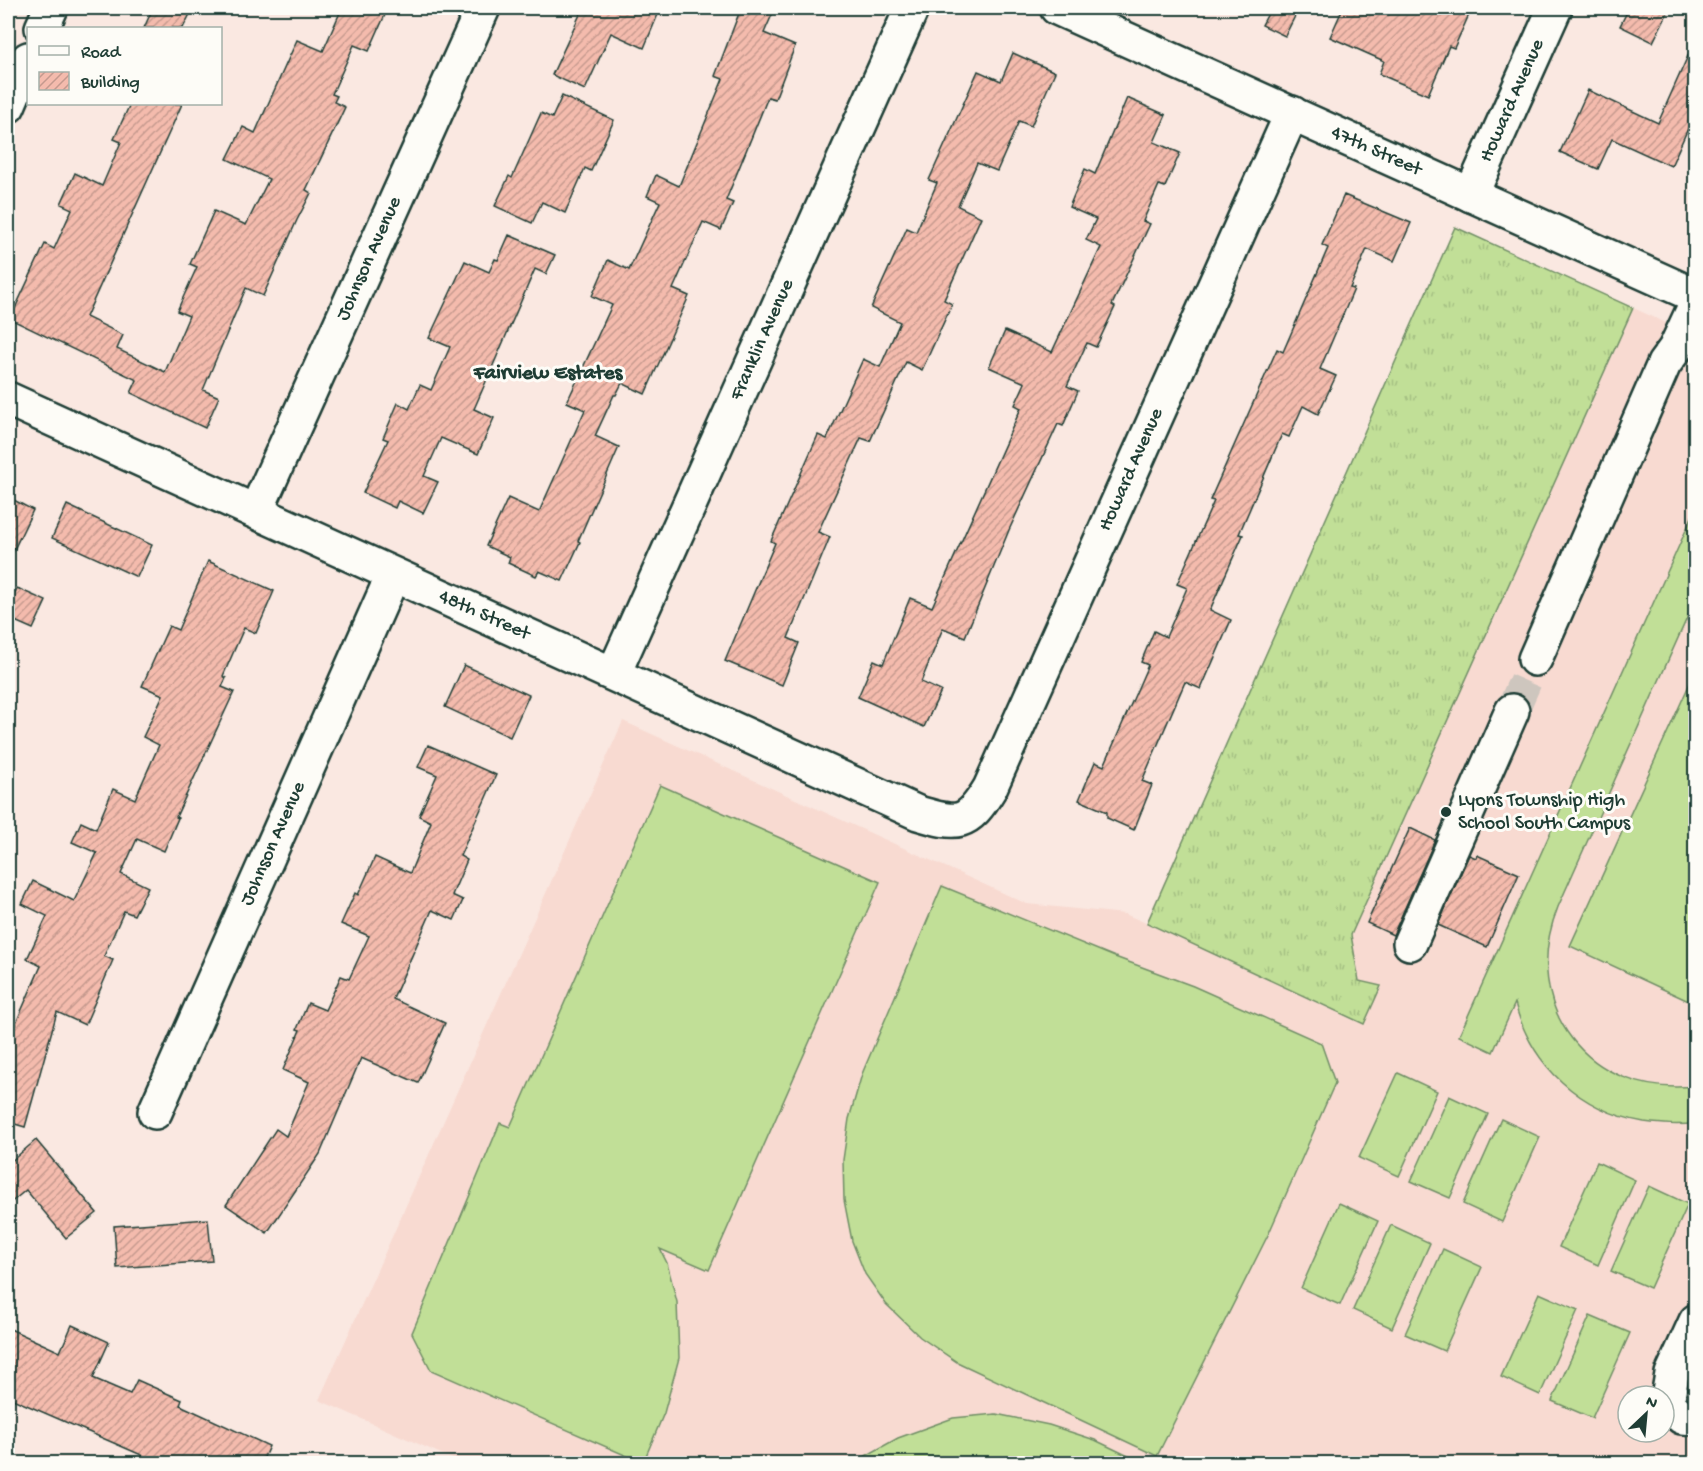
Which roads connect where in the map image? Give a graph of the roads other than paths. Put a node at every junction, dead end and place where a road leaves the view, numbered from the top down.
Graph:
1 (51, 8) edge
2 (483, 8) edge
3 (912, 8) edge
4 (1057, 8) edge
5 (1555, 8) edge
6 (42, 27) edge
7 (27, 60) edge
8 (8, 106) edge
9 (1292, 113) junction
10 (1471, 195) junction
11 (1695, 296) edge
12 (1695, 304) edge
13 (8, 399) edge
14 (256, 512) junction
15 (393, 575) junction
16 (1535, 659) tunnel mouth
17 (614, 674) junction
18 (1512, 711) tunnel mouth
19 (963, 820) joint
20 (1410, 943) dead end
21 (155, 1112) dead end
22 (1695, 1321) edge
23 (1695, 1418) edge

1 - 6 street
2 - 14 street, Johnson Avenue
3 - 17 street, Franklin Avenue
4 - 9 street, 47th Street
5 - 10 street, Howard Avenue
7 - 8 street
9 - 10 street, 47th Street
9 - 19 street, Howard Avenue
10 - 11 street, 47th Street
12 - 16 street
13 - 14 street, 48th Street
14 - 15 street, 48th Street
15 - 17 street, 48th Street
15 - 21 street, Johnson Avenue
17 - 19 street, 48th Street
18 - 20 street
22 - 23 street

